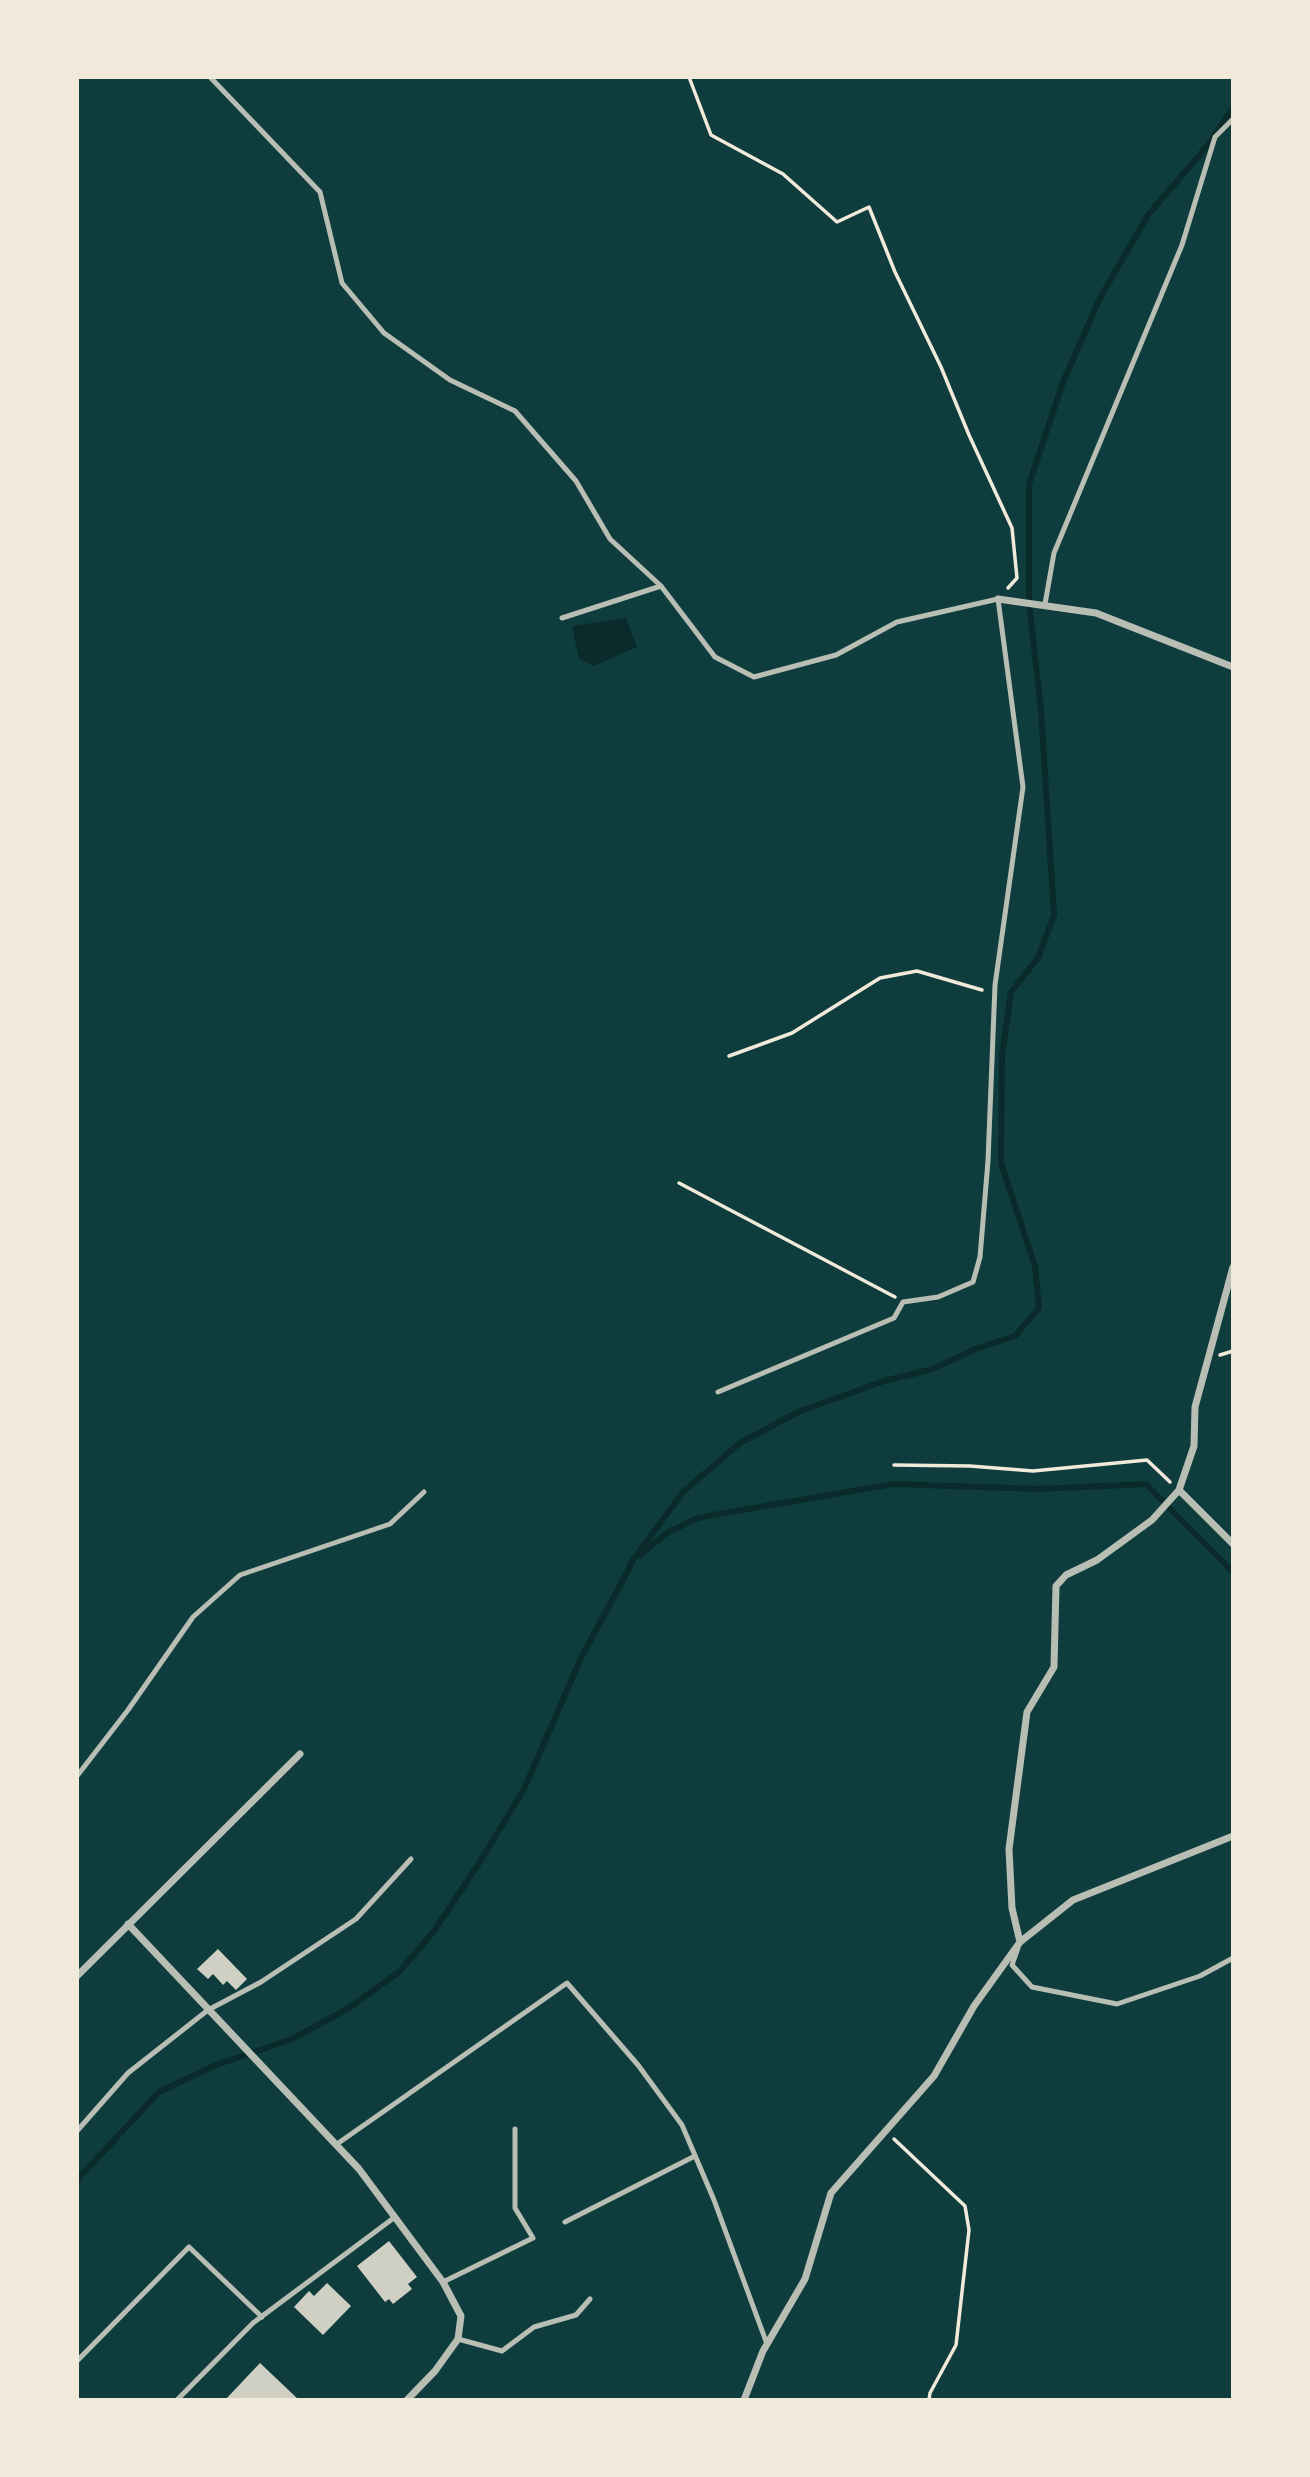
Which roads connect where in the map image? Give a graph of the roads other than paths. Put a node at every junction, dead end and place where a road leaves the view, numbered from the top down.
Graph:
1 (210, 77) edge
2 (1233, 119) edge
3 (661, 586) junction
4 (998, 599) junction
5 (1045, 604) junction
6 (562, 618) dead end
7 (1233, 667) edge
8 (1233, 1267) edge
9 (718, 1392) dead end
10 (1179, 1490) junction
11 (424, 1492) dead end
12 (1233, 1544) edge
13 (300, 1754) dead end
14 (77, 1776) edge
15 (1233, 1836) edge
16 (411, 1859) dead end
17 (128, 1924) junction
18 (1020, 1942) junction
19 (1233, 1958) edge
20 (77, 1976) edge
21 (208, 2010) junction
22 (515, 2129) dead end
23 (77, 2131) edge
24 (337, 2144) junction
25 (695, 2156) junction
26 (395, 2217) junction
27 (565, 2222) dead end
28 (443, 2282) junction
29 (590, 2300) dead end
30 (261, 2317) junction
31 (458, 2339) junction
32 (767, 2344) junction
33 (77, 2361) edge
34 (177, 2400) edge
35 (407, 2400) edge
36 (744, 2400) edge

1 - 3 lane
2 - 5 lane
3 - 4 lane
3 - 6 lane
4 - 5 street
4 - 9 lane
5 - 7 street
8 - 10 street
10 - 12 street
10 - 18 street
11 - 14 lane
13 - 17 street
15 - 18 street
16 - 21 lane
17 - 20 street
17 - 21 street
18 - 19 lane
18 - 32 street
21 - 23 lane
21 - 24 street
22 - 28 lane
24 - 25 lane
24 - 26 street
25 - 27 lane
25 - 32 lane
26 - 28 street
26 - 30 lane
28 - 31 street
29 - 31 lane
30 - 33 lane
30 - 34 lane
31 - 35 street
32 - 36 street

